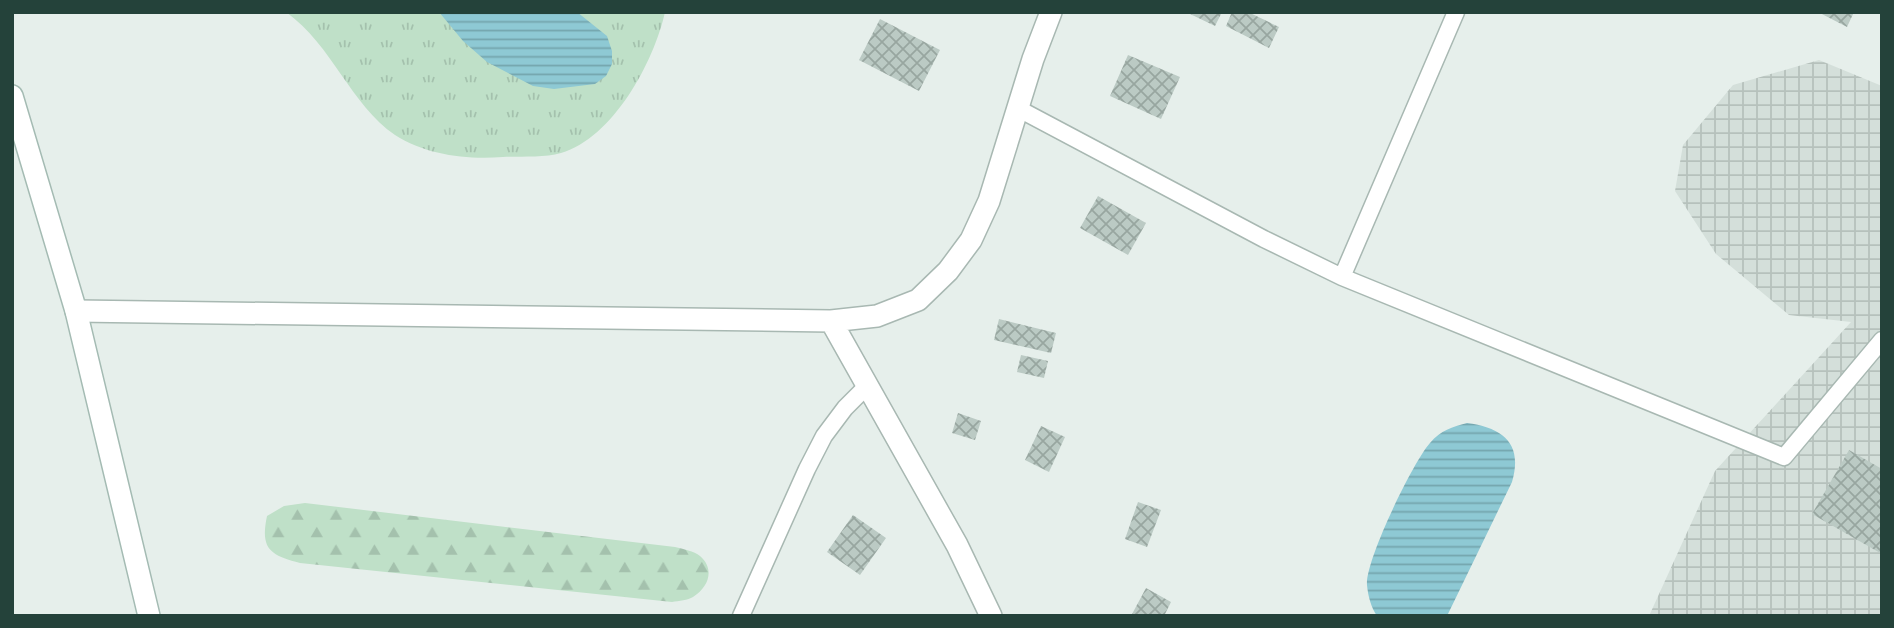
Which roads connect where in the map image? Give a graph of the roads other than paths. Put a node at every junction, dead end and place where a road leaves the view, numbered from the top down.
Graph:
1 (1051, 12) edge
2 (1456, 12) edge
3 (12, 96) edge
4 (1017, 108) junction
5 (1342, 277) junction
6 (76, 311) junction
7 (831, 321) junction
8 (1882, 340) edge
9 (866, 387) junction
10 (149, 616) edge
11 (741, 616) edge
12 (991, 616) edge

1 - 4 street
2 - 5 lane
3 - 6 street
4 - 5 lane
4 - 7 street
5 - 8 lane
6 - 7 street
6 - 10 street
7 - 9 street
9 - 11 lane
9 - 12 street

